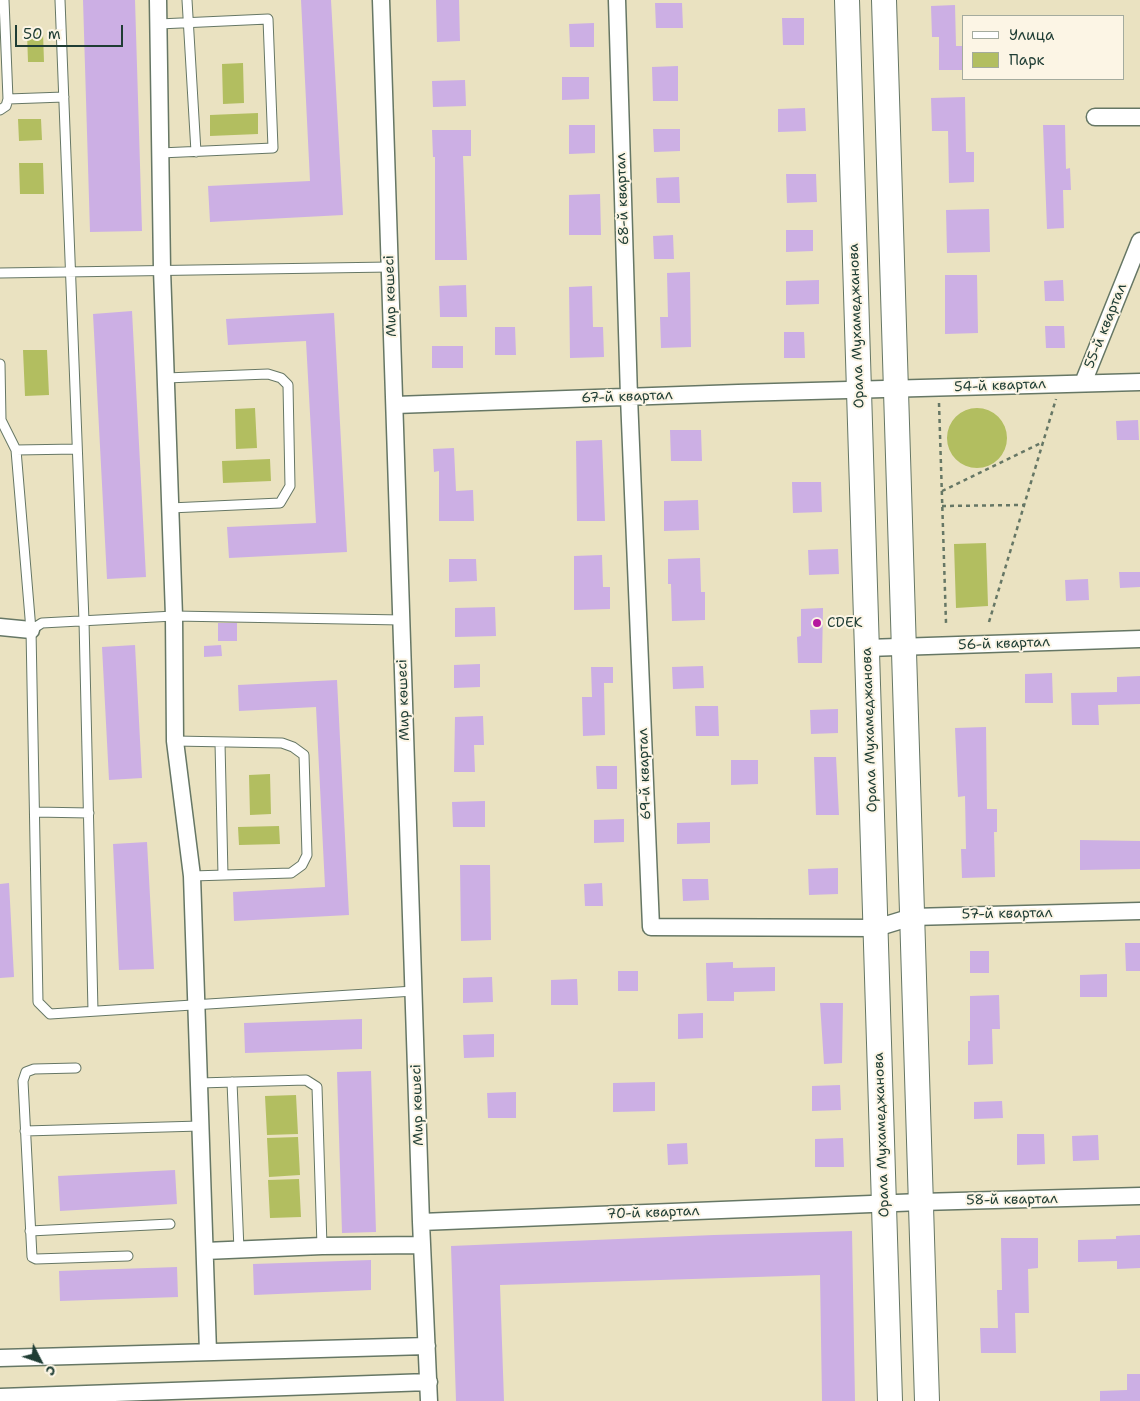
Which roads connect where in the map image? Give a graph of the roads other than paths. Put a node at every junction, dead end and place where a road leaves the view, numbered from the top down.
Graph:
1 (4, 0) edge
2 (60, 0) edge
3 (158, 0) edge
4 (187, 0) edge
5 (381, 0) edge
6 (617, 0) edge
7 (847, 0) edge
8 (884, 0) edge
9 (188, 23) junction
10 (158, 24) junction
11 (64, 97) junction
12 (8, 98) junction
13 (0, 110) edge
14 (1095, 117) dead end
15 (1140, 117) edge
16 (160, 152) junction
17 (196, 152) junction
18 (1140, 242) edge
19 (390, 267) junction
20 (162, 269) junction
21 (72, 272) junction
22 (0, 273) edge
23 (0, 364) edge
24 (166, 378) junction
25 (1140, 382) edge
26 (1083, 383) junction
27 (896, 388) junction
28 (859, 390) junction
29 (629, 397) junction
30 (394, 405) junction
31 (77, 449) junction
32 (16, 450) junction
33 (170, 508) junction
34 (174, 616) junction
35 (402, 620) junction
36 (84, 621) junction
37 (0, 627) edge
38 (31, 630) junction
39 (1140, 639) edge
40 (904, 647) junction
41 (867, 648) junction
42 (175, 741) junction
43 (220, 742) junction
44 (34, 812) junction
45 (89, 813) junction
46 (223, 875) junction
47 (192, 876) junction
48 (1140, 911) edge
49 (912, 917) junction
50 (876, 928) junction
51 (414, 991) junction
52 (196, 1003) junction
53 (93, 1011) junction
54 (76, 1068) dead end
55 (232, 1082) junction
56 (199, 1083) junction
57 (200, 1126) junction
58 (25, 1131) junction
59 (1140, 1196) edge
60 (921, 1202) junction
61 (884, 1204) junction
62 (421, 1222) junction
63 (170, 1224) dead end
64 (30, 1232) junction
65 (422, 1245) junction
66 (322, 1246) junction
67 (239, 1250) junction
68 (205, 1251) junction
69 (128, 1256) dead end
70 (427, 1346) junction
71 (208, 1352) junction
72 (0, 1358) edge
73 (429, 1382) junction
74 (0, 1397) edge
75 (429, 1401) edge
76 (890, 1401) edge
77 (927, 1401) edge

1 - 12 lane
2 - 11 lane
3 - 10 street
4 - 9 lane
5 - 19 street, Мир көшесі
6 - 29 street, 68-й квартал
7 - 28 street, Орала Мухамеджанова
8 - 27 street
9 - 10 lane
9 - 17 lane
9 - 17 lane
10 - 16 street
11 - 12 lane
11 - 21 lane
12 - 13 lane
14 - 15 street
16 - 17 lane
16 - 20 street
18 - 26 street, 55-й квартал
19 - 20 lane
19 - 30 street, Мир көшесі
20 - 21 lane
20 - 24 street
21 - 22 lane
21 - 31 lane
23 - 32 lane
24 - 33 street
24 - 33 lane
25 - 26 street, 54-й квартал
26 - 27 street, 54-й квартал
27 - 28 street, 54-й квартал
27 - 40 street
28 - 29 street, 67-й квартал
28 - 41 street, Орала Мухамеджанова
29 - 30 street, 67-й квартал
29 - 50 street, 69-й квартал
30 - 35 street, Мир көшесі
31 - 32 lane
31 - 36 lane
32 - 38 lane
33 - 34 street
34 - 35 lane
34 - 36 lane
34 - 42 street
35 - 51 street, Мир көшесі
36 - 38 lane
36 - 45 lane
37 - 38 street
38 - 44 lane
39 - 40 street, 56-й квартал
40 - 41 street, 56-й квартал
40 - 49 street
41 - 50 street, Орала Мухамеджанова
42 - 43 lane
42 - 47 street
43 - 46 lane
43 - 46 lane
44 - 45 lane
44 - 53 lane
45 - 53 lane
46 - 47 lane
47 - 52 street
48 - 49 street, 57-й квартал
49 - 50 street, 57-й квартал
49 - 60 street
50 - 61 street, Орала Мухамеджанова
51 - 52 lane
51 - 62 street, Мир көшесі
52 - 53 lane
52 - 56 street
54 - 58 lane
55 - 56 lane
55 - 66 lane
55 - 67 lane
56 - 57 street
57 - 58 lane
57 - 68 street
58 - 64 lane
59 - 60 street, 58-й квартал
60 - 61 street, 58-й квартал
60 - 77 street
61 - 62 street, 70-й квартал
61 - 76 street, Орала Мухамеджанова
62 - 65 street, Мир көшесі
63 - 64 lane
64 - 69 lane
65 - 66 street
65 - 70 street, Мир көшесі
66 - 67 street
67 - 68 street
68 - 71 street
70 - 71 street
70 - 73 street, Мир көшесі
71 - 72 street
73 - 74 street
73 - 75 street, Мир көшесі

